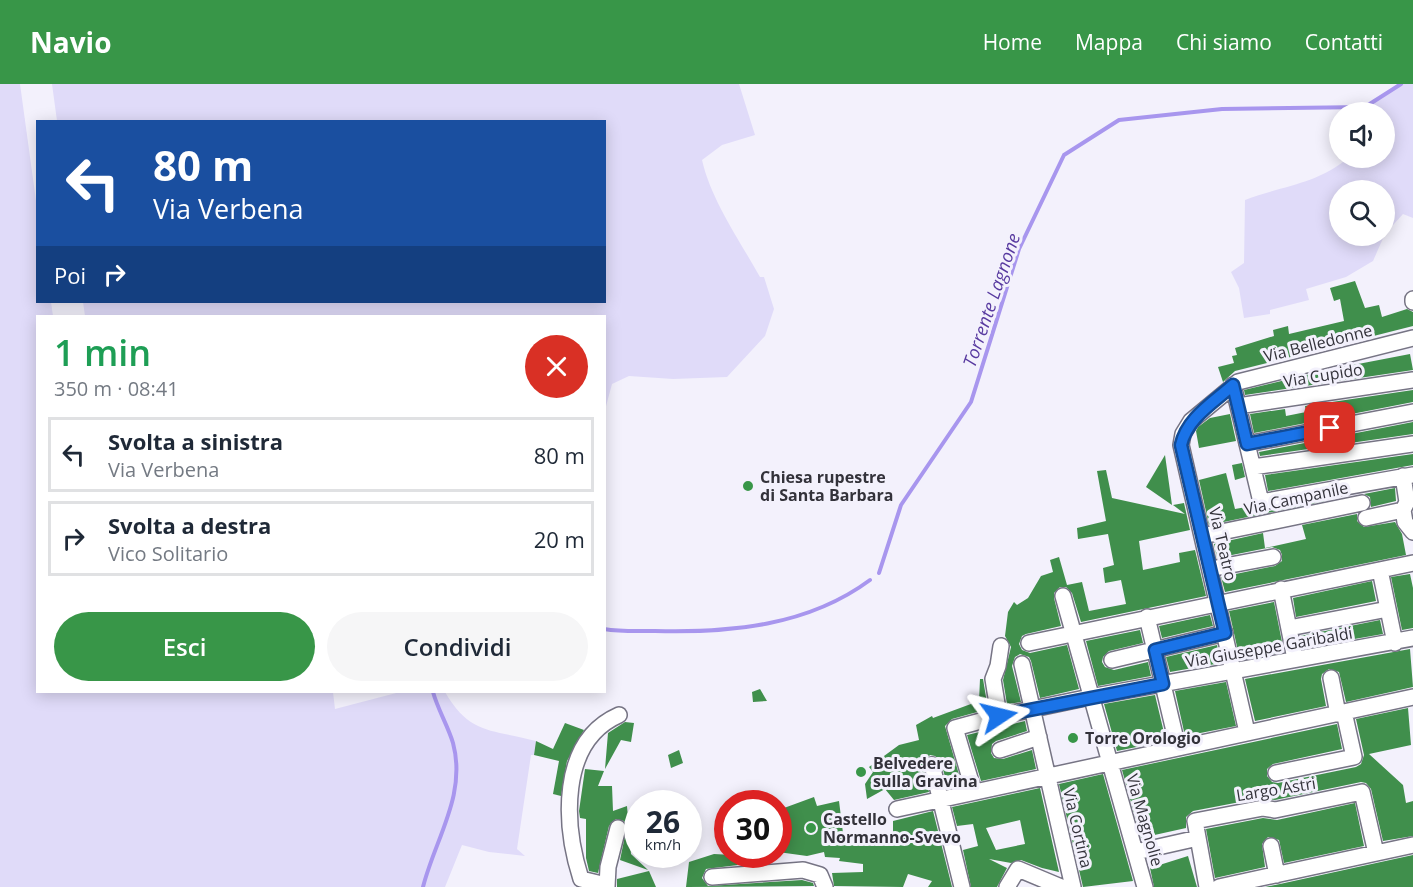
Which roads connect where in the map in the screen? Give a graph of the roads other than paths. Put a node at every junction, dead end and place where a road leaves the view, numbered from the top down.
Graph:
1 (1413, 338) edge
2 (1413, 380) edge
3 (1233, 385) junction
4 (1238, 406) junction
5 (1413, 412) edge
6 (1247, 444) junction
7 (1413, 444) edge
8 (1252, 467) junction
9 (1408, 476) edge
10 (1403, 510) junction
11 (1413, 532) edge
12 (1202, 536) junction
13 (1273, 557) dead end
14 (1413, 563) edge
15 (1220, 567) dead end
16 (1380, 570) junction
17 (1281, 589) junction
18 (1063, 596) dead end
19 (1217, 602) junction
20 (1388, 609) junction
21 (1147, 617) junction
22 (1289, 628) junction
23 (1073, 633) junction
24 (1225, 633) junction
25 (1413, 638) edge
26 (1029, 643) dead end
27 (1395, 643) junction
28 (1001, 646) dead end
29 (1155, 650) junction
30 (1295, 659) junction
31 (1112, 660) dead end
32 (1022, 664) dead end
33 (1233, 670) junction
34 (1331, 678) dead end
35 (1163, 684) junction
36 (1413, 697) edge
37 (1090, 698) junction
38 (1033, 710) junction
39 (1341, 713) junction
40 (619, 715) dead end
41 (999, 716) junction
42 (1247, 732) junction
43 (1039, 737) junction
44 (1178, 748) junction
45 (1000, 750) dead end
46 (1110, 763) junction
47 (932, 765) dead end
48 (1275, 773) dead end
49 (1047, 776) junction
50 (974, 792) junction
51 (939, 800) junction
52 (897, 809) dead end
53 (618, 828) dead end
54 (1198, 838) junction
55 (1413, 845) edge
56 (1271, 846) dead end
57 (1136, 852) junction
58 (1377, 853) junction
59 (712, 877) dead end
60 (1283, 878) edge
61 (607, 886) edge
62 (825, 887) edge
63 (962, 887) edge
64 (1007, 887) edge
65 (1061, 887) edge
66 (1073, 887) edge
67 (1145, 887) edge
68 (1207, 887) edge
69 (1220, 887) edge

1 - 3 street, Via Belledonne
2 - 4 street, Via Cupido
3 - 4 street
3 - 12 street, Via Teatro
4 - 6 street
5 - 6 street
6 - 8 street
7 - 8 street
8 - 9 street
9 - 10 street
10 - 11 street
10 - 12 street, Via Campanile
12 - 19 street, Via Teatro
13 - 15 street
14 - 16 street
16 - 17 street
16 - 20 street
17 - 19 street
17 - 22 street
18 - 23 street, Via Magnolie
19 - 21 street
19 - 24 street, Via Teatro
20 - 22 street
20 - 27 street
21 - 23 street
21 - 29 street
22 - 30 street
23 - 26 street
23 - 37 street, Via Magnolie
24 - 29 street
24 - 33 street, Via Teatro
25 - 27 street, Via Giuseppe Garibaldi
27 - 30 street, Via Giuseppe Garibaldi
28 - 41 street
29 - 31 street
29 - 35 street
30 - 33 street, Via Giuseppe Garibaldi
32 - 38 street, Via Cortina
33 - 35 street, Via Giuseppe Garibaldi
33 - 42 street, Via Teatro
34 - 39 street
35 - 37 street, Via Giuseppe Garibaldi
35 - 44 street
36 - 39 street
37 - 38 street, Via Giuseppe Garibaldi
37 - 46 street, Via Magnolie
38 - 41 street, Via Giuseppe Garibaldi
38 - 43 street, Via Cortina
39 - 42 street
39 - 48 street
40 - 61 street
41 - 50 street, Via Giuseppe Garibaldi
42 - 44 street
43 - 45 street
43 - 49 street, Via Cortina
44 - 46 street
46 - 49 street
46 - 57 street, Via Magnolie
47 - 51 street
49 - 50 street
49 - 66 street, Via Cortina
50 - 51 street
51 - 52 street
51 - 63 street
53 - 61 street
54 - 57 street
54 - 58 street, Largo Astri
54 - 68 street
55 - 58 street
56 - 60 street
57 - 67 street, Via Magnolie
58 - 60 street
59 - 62 street
60 - 69 street
64 - 65 street

